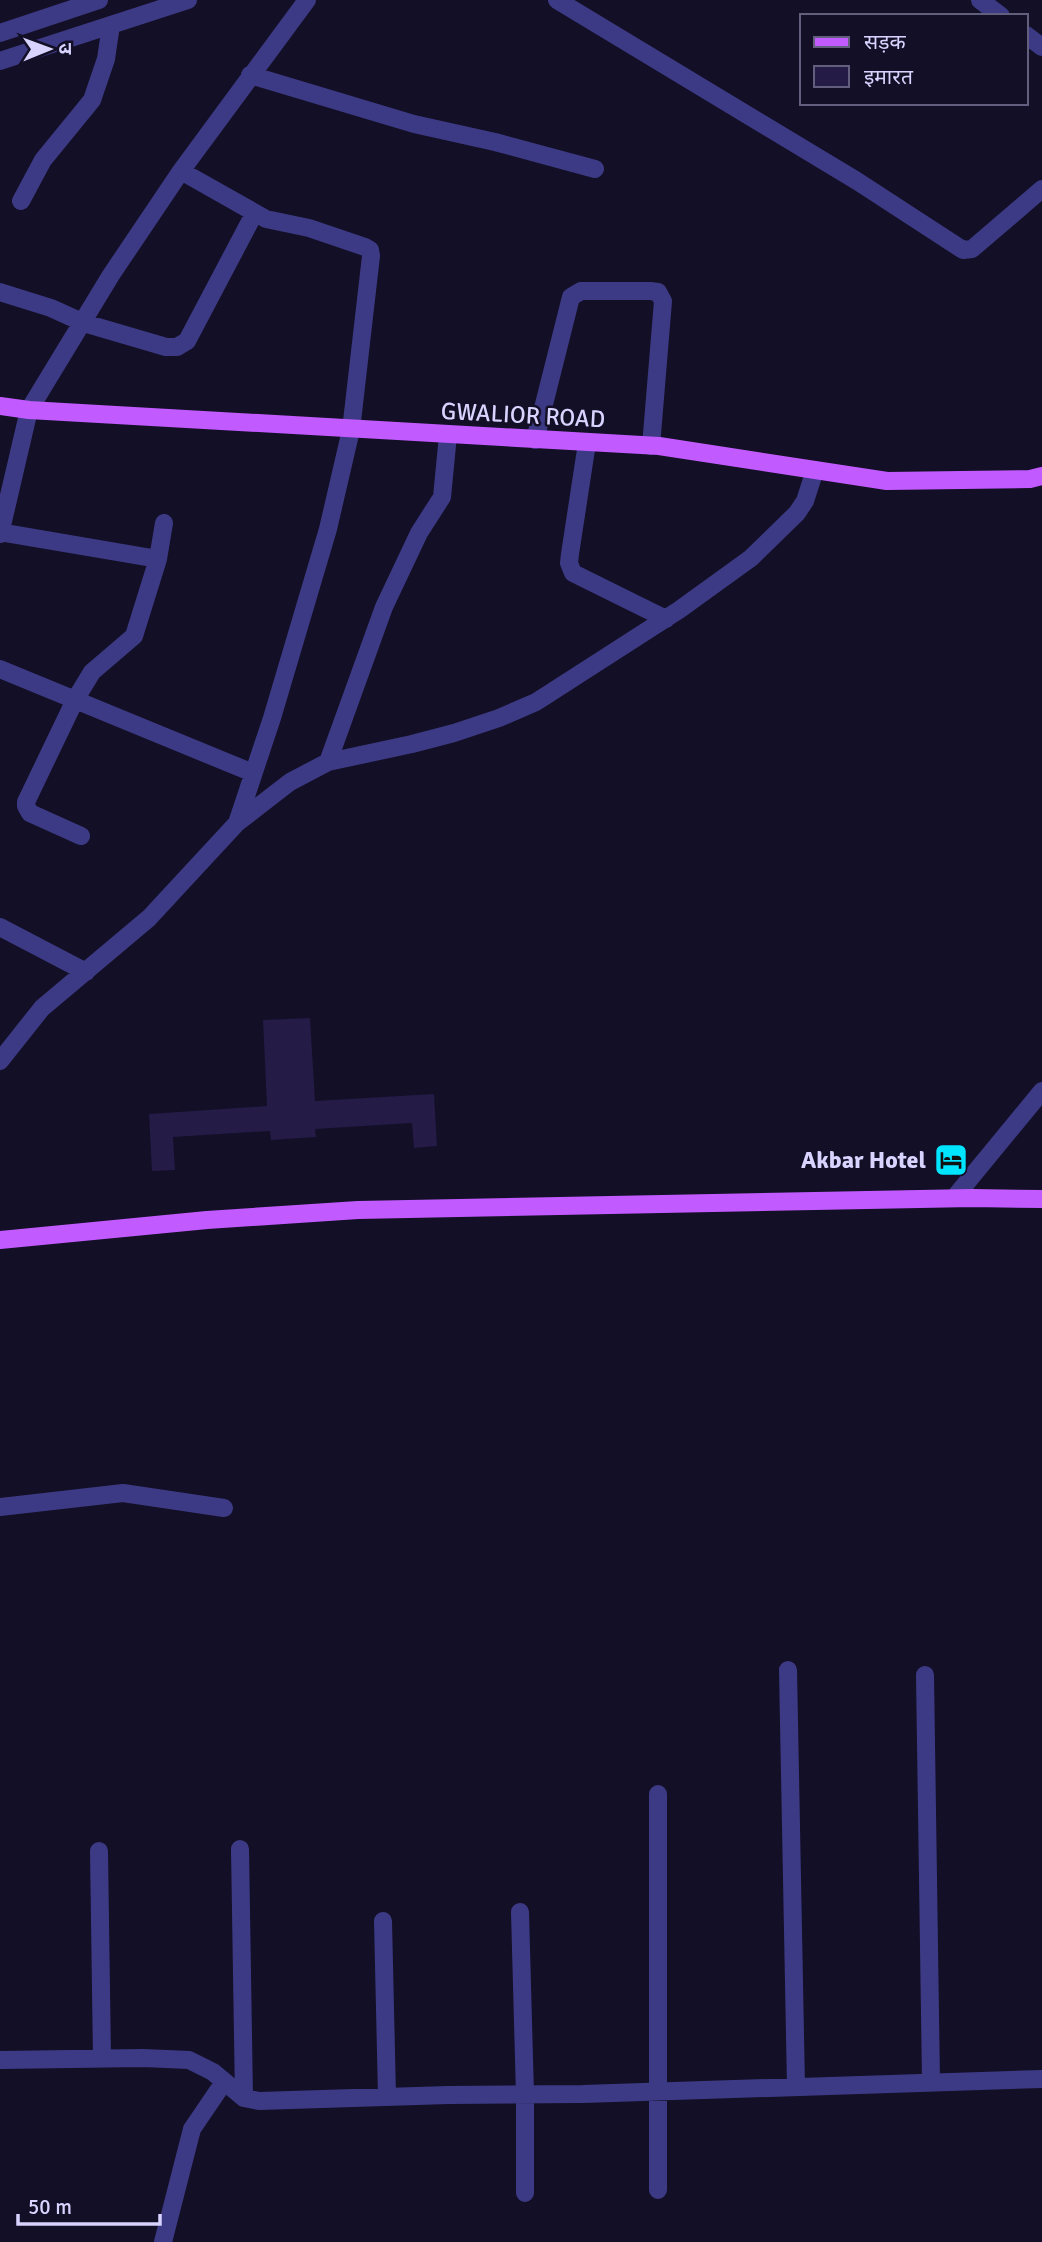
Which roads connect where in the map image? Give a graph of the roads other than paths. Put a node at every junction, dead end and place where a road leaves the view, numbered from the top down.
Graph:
1 (188, 0) edge
2 (307, 0) edge
3 (557, 0) edge
4 (981, 0) edge
5 (94, 1) edge
6 (998, 14) edge
7 (111, 25) junction
8 (0, 33) edge
9 (0, 61) edge
10 (250, 75) junction
11 (595, 169) dead end
12 (181, 170) junction
13 (1042, 189) edge
14 (21, 201) dead end
15 (254, 214) junction
16 (0, 292) edge
17 (84, 323) junction
18 (0, 405) edge
19 (29, 410) junction
20 (351, 430) junction
21 (448, 435) junction
22 (535, 440) junction
23 (587, 443) junction
24 (651, 446) junction
25 (815, 470) junction
26 (1042, 476) edge
27 (164, 523) dead end
28 (0, 533) edge
29 (158, 559) junction
30 (666, 619) junction
31 (0, 669) edge
32 (75, 700) junction
33 (328, 762) junction
34 (253, 773) junction
35 (237, 823) junction
36 (81, 835) dead end
37 (0, 927) edge
38 (86, 972) junction
39 (6, 1044) edge
40 (0, 1061) edge
41 (1042, 1091) edge
42 (954, 1198) junction
43 (1042, 1199) edge
44 (0, 1240) edge
45 (0, 1507) edge
46 (224, 1508) dead end
47 (788, 1670) dead end
48 (925, 1675) dead end
49 (658, 1794) dead end
50 (240, 1849) dead end
51 (99, 1851) dead end
52 (520, 1912) dead end
53 (383, 1920) dead end
54 (102, 2059) junction
55 (0, 2060) edge
56 (1042, 2078) edge
57 (224, 2082) junction
58 (930, 2082) junction
59 (796, 2087) junction
60 (657, 2092) junction
61 (525, 2095) junction
62 (387, 2096) junction
63 (244, 2098) junction
64 (658, 2190) dead end
65 (525, 2193) dead end
66 (163, 2242) edge

1 - 7 street
2 - 10 street
3 - 13 street
4 - 6 street
5 - 8 street
7 - 9 street
7 - 14 street
10 - 11 street
10 - 12 street
12 - 15 street
12 - 17 street
15 - 17 street
15 - 20 street
16 - 17 street
17 - 19 street
18 - 19 main road, GWALIOR ROAD
19 - 20 main road, GWALIOR ROAD
19 - 28 street
20 - 21 main road, GWALIOR ROAD
20 - 34 street
21 - 22 main road, GWALIOR ROAD
21 - 33 street
22 - 23 main road, GWALIOR ROAD
22 - 24 street
23 - 24 main road, GWALIOR ROAD
23 - 30 street
24 - 25 main road, GWALIOR ROAD
25 - 26 main road, GWALIOR ROAD
25 - 30 street
27 - 29 street
28 - 29 street
29 - 32 street
30 - 33 street
31 - 32 street
32 - 34 street
32 - 36 street
33 - 35 street
34 - 35 street
35 - 38 street
37 - 38 street
38 - 39 street
39 - 40 street
41 - 42 street
42 - 43 main road
42 - 44 main road
45 - 46 street
47 - 59 street
48 - 58 street
49 - 60 street
50 - 63 street
51 - 54 street
52 - 61 street
53 - 62 street
54 - 55 street
54 - 57 street
56 - 58 street
57 - 63 street
57 - 66 street
58 - 59 street
59 - 60 street
60 - 61 street
60 - 64 street
61 - 62 street
61 - 65 street
62 - 63 street

